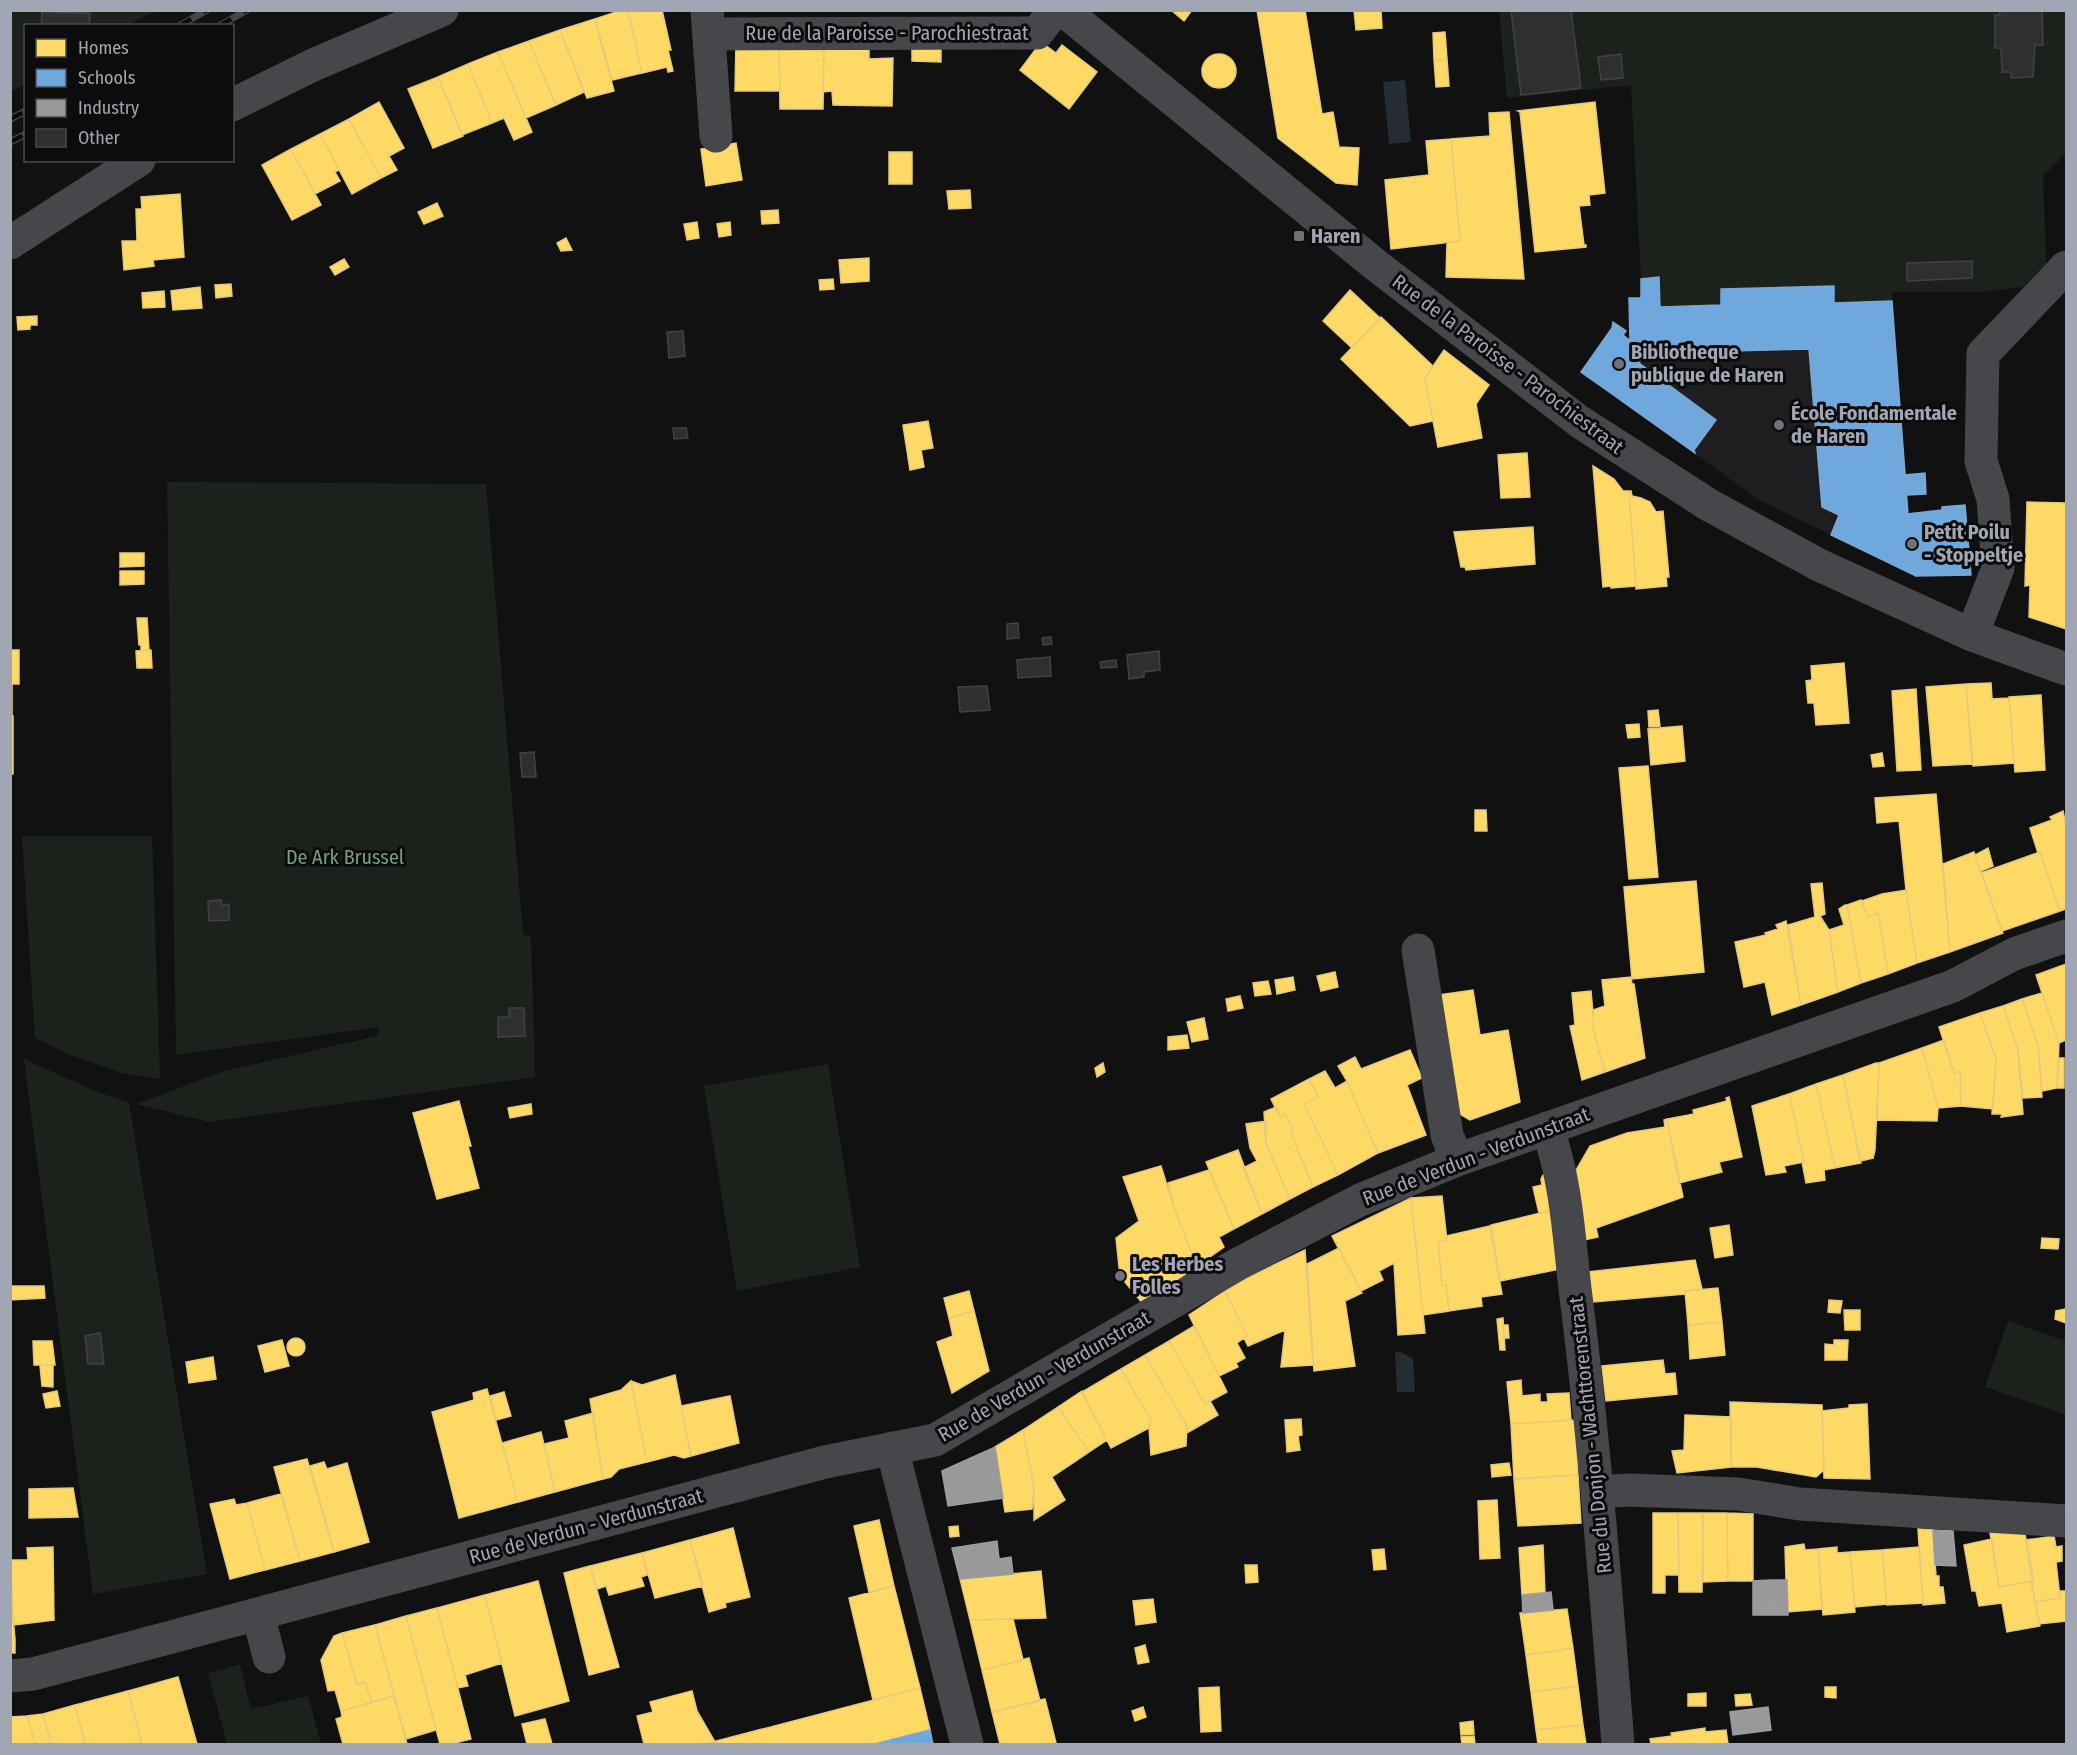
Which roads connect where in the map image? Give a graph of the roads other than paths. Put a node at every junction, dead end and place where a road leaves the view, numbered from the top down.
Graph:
1 (442, 10) edge
2 (1055, 10) edge
3 (1063, 10) edge
4 (708, 22) edge
5 (234, 104) edge
6 (716, 136) dead end
7 (136, 162) edge
8 (10, 243) edge
9 (2067, 267) edge
10 (1972, 635) junction
11 (2067, 669) edge
12 (2067, 936) edge
13 (1418, 950) dead end
14 (1547, 1128) junction
15 (1457, 1160) junction
16 (892, 1448) junction
17 (1597, 1492) junction
18 (2067, 1521) edge
19 (258, 1614) junction
20 (269, 1657) dead end
21 (10, 1676) edge
22 (967, 1744) edge
23 (1618, 1744) edge

1 - 5 street
2 - 4 street, Rue de la Paroisse - Parochiestraat
3 - 10 street, Rue de la Paroisse - Parochiestraat
4 - 6 street, Rue de la Paroisse - Parochiestraat
7 - 8 street
9 - 10 street
10 - 11 street, Rue de la Paroisse - Parochiestraat
12 - 14 street, Rue de Verdun - Verdunstraat
13 - 15 street
14 - 15 street, Rue de Verdun - Verdunstraat
14 - 17 street, Rue du Donjon - Wachttorenstraat
15 - 16 street, Rue de Verdun - Verdunstraat
16 - 19 street, Rue de Verdun - Verdunstraat
16 - 22 street
17 - 18 street
17 - 23 street, Rue du Donjon - Wachttorenstraat
19 - 20 street
19 - 21 street, Rue de Verdun - Verdunstraat

